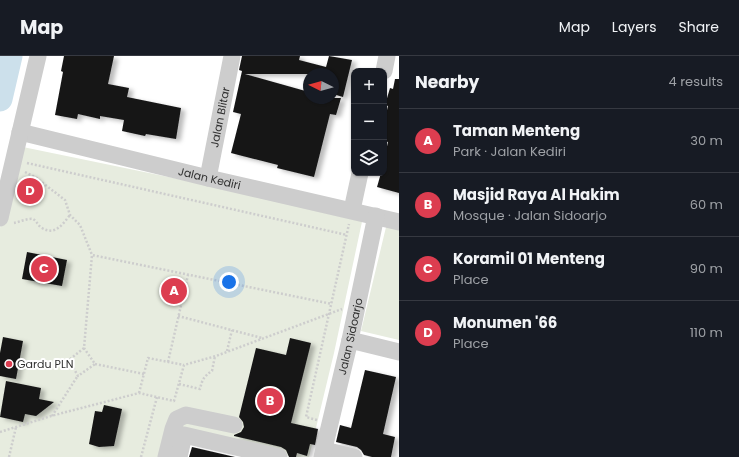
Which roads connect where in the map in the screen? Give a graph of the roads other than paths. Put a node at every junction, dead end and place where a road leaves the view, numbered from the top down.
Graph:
1 (38, 56) edge
2 (232, 56) edge
3 (388, 56) edge
4 (385, 68) edge
5 (20, 132) junction
6 (359, 176) edge
7 (208, 178) junction
8 (352, 210) junction
9 (376, 216) junction
10 (0, 218) edge
11 (399, 222) edge
12 (350, 340) junction
13 (399, 352) edge
14 (234, 425) dead end
15 (323, 454) edge
16 (166, 457) edge
17 (179, 457) edge
18 (279, 457) edge
19 (354, 457) edge

1 - 5 street
2 - 7 street, Jalan Blitar
3 - 4 street
5 - 7 street, Jalan Kediri
5 - 10 street
6 - 8 street
7 - 8 street, Jalan Kediri
8 - 9 street, Jalan Kediri
9 - 11 street, Jalan Kediri
9 - 12 street, Jalan Sidoarjo
12 - 13 street
12 - 15 street, Jalan Sidoarjo
14 - 16 street
15 - 19 street
17 - 18 street

